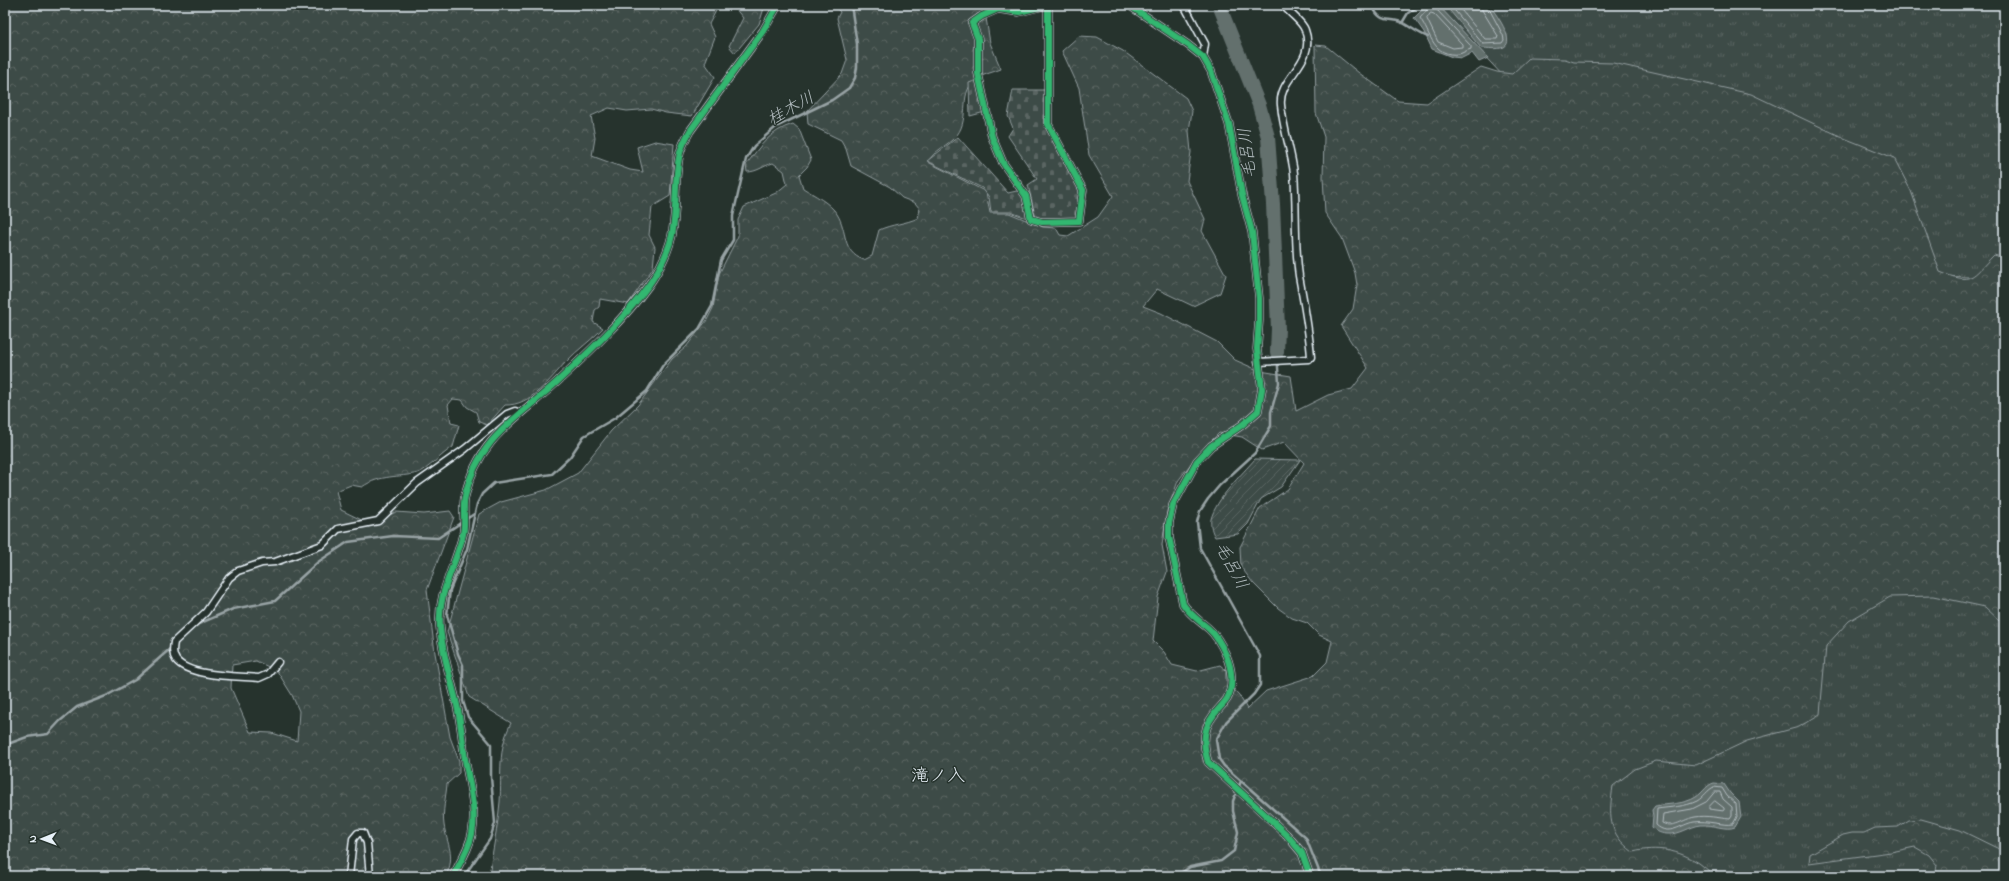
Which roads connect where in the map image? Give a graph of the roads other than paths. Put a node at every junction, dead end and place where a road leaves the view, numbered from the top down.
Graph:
1 (778, 5) edge
2 (1048, 5) edge
3 (1129, 5) edge
4 (1184, 5) edge
5 (1283, 5) edge
6 (1203, 57) junction
7 (1260, 362) junction
8 (520, 413) junction
9 (278, 662) dead end
10 (349, 876) edge
11 (370, 876) edge
12 (453, 876) edge
13 (1310, 876) edge

1 - 8 street
2 - 2 street
3 - 6 street
4 - 6 street
5 - 7 street
6 - 7 street
7 - 13 street
8 - 9 street
8 - 12 street
10 - 11 street

